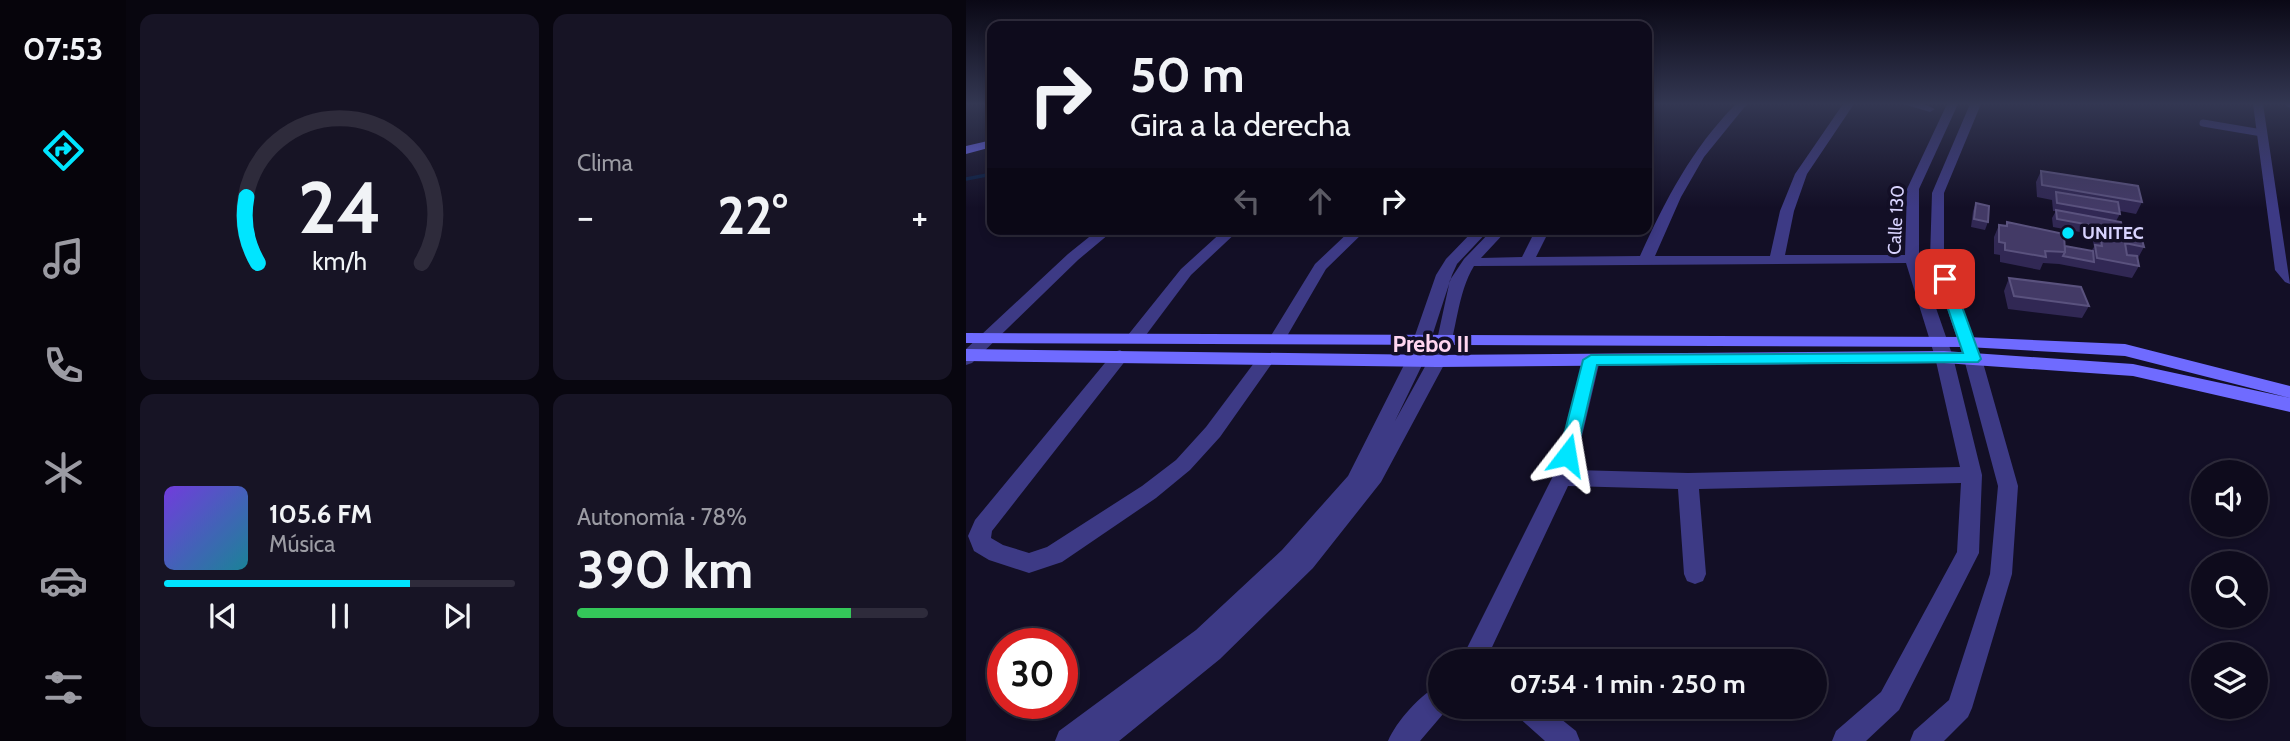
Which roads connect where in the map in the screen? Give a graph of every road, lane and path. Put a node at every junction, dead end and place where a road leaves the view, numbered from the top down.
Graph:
1 (1714, 139) edge
2 (1825, 139) edge
3 (1937, 139) edge
4 (1961, 139) edge
5 (2263, 139) edge
6 (987, 144) edge
7 (966, 150) edge
8 (987, 151) edge
9 (966, 156) edge
10 (1100, 235) edge
11 (1226, 235) edge
12 (1354, 235) edge
13 (1477, 235) edge
14 (1495, 235) edge
15 (1540, 235) edge
16 (1777, 259) junction
17 (1912, 259) junction
18 (1646, 260) junction
19 (1527, 261) junction
20 (1469, 262) junction
21 (2290, 279) edge
22 (988, 338) junction
23 (1134, 339) junction
24 (1277, 339) junction
25 (1941, 349) junction
26 (1430, 350) junction
27 (1970, 350) junction
28 (967, 352) edge
29 (1119, 356) junction
30 (1266, 359) junction
31 (1591, 360) junction
32 (2290, 392) edge
33 (2290, 405) edge
34 (1972, 475) junction
35 (1562, 478) junction
36 (1688, 481) junction
37 (1695, 574) dead end
38 (1479, 649) edge
39 (1428, 712) edge
40 (1540, 719) edge
41 (1069, 741) edge
42 (1098, 741) edge
43 (1402, 741) edge
44 (1566, 741) edge
45 (1846, 741) edge
46 (1924, 741) edge

1 - 18 street
2 - 16 street
3 - 17 street, Calle 130
4 - 27 street, Calle 130
5 - 21 street
6 - 7 street
8 - 9 street
10 - 22 street
11 - 23 street
12 - 24 street
13 - 26 street
14 - 20 street
15 - 19 street
16 - 17 street
16 - 18 street
17 - 25 street, Calle 130
18 - 19 street
19 - 20 street
20 - 26 street
22 - 23 street
22 - 28 street
23 - 24 street
24 - 26 street
25 - 26 street
25 - 27 street
25 - 31 street
25 - 34 street, Calle 130
26 - 30 street
26 - 31 street
26 - 41 street
26 - 42 street
27 - 32 street
27 - 33 street
27 - 46 street, Calle 130
28 - 29 street
29 - 30 street
29 - 30 street
31 - 35 street
34 - 36 street
34 - 45 street, Calle 130
35 - 36 street
35 - 38 street
36 - 37 street
39 - 43 street
40 - 44 street

